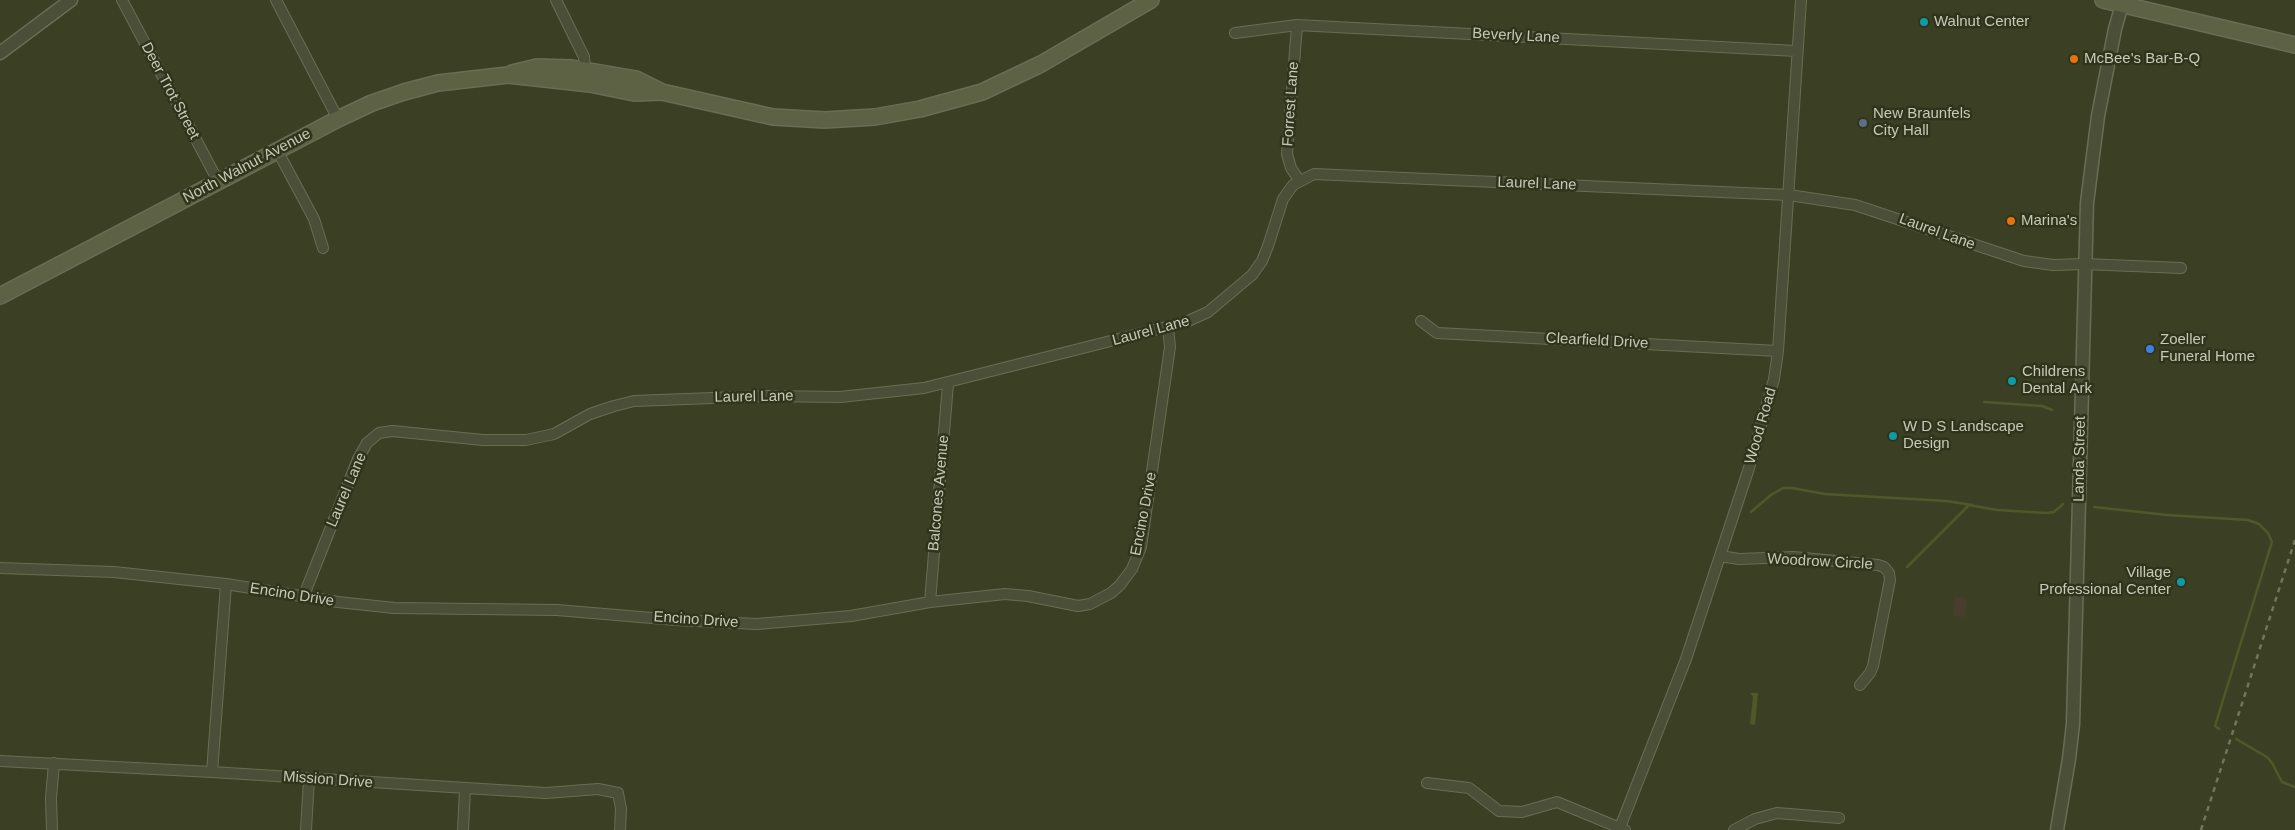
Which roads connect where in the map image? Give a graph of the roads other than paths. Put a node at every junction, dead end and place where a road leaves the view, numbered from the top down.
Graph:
1 (71, 0) edge
2 (122, 0) edge
3 (276, 0) edge
4 (556, 0) edge
5 (1152, 0) edge
6 (1802, 0) edge
7 (2103, 0) edge
8 (2123, 2) edge
9 (1296, 25) junction
10 (1236, 33) dead end
11 (2295, 44) edge
12 (1797, 51) junction
13 (0, 53) edge
14 (585, 70) junction
15 (508, 75) junction
16 (662, 92) junction
17 (338, 119) junction
18 (277, 150) junction
19 (1299, 180) junction
20 (218, 181) junction
21 (1789, 195) junction
22 (323, 248) dead end
23 (2084, 264) junction
24 (2180, 268) dead end
25 (0, 296) edge
26 (1420, 321) dead end
27 (1168, 327) junction
28 (1778, 351) junction
29 (948, 384) junction
30 (1720, 556) junction
31 (0, 568) edge
32 (226, 584) junction
33 (304, 595) junction
34 (930, 602) junction
35 (1860, 685) dead end
36 (0, 761) edge
37 (54, 763) junction
38 (212, 772) junction
39 (309, 779) junction
40 (1427, 783) dead end
41 (465, 789) junction
42 (1839, 818) dead end
43 (1622, 829) edge
44 (52, 830) edge
45 (306, 830) edge
46 (463, 830) edge
47 (620, 830) edge
48 (1734, 830) edge
49 (2057, 830) edge

1 - 13 street
2 - 20 street, Deer Trot Street
3 - 17 street
4 - 14 street
5 - 16 main road, North Walnut Avenue
6 - 12 street, Wood Road
7 - 8 main road
8 - 11 main road
8 - 23 street, Landa Street
9 - 10 street, Beverly Lane
9 - 12 street, Beverly Lane
9 - 19 street, Forrest Lane
12 - 21 street, Wood Road
14 - 15 main road, North Walnut Avenue
14 - 16 main road, North Walnut Avenue
15 - 16 main road, North Walnut Avenue
15 - 17 main road, North Walnut Avenue
17 - 18 main road, North Walnut Avenue
18 - 20 main road, North Walnut Avenue
18 - 22 street
19 - 21 street, Laurel Lane
19 - 27 street, Laurel Lane
20 - 25 main road, North Walnut Avenue
21 - 23 street, Laurel Lane
21 - 28 street, Wood Road
23 - 24 street, Laurel Lane
23 - 49 street, Landa Street
26 - 28 street, Clearfield Drive
27 - 29 street, Laurel Lane
27 - 34 street, Encino Drive
28 - 30 street, Wood Road
29 - 33 street, Laurel Lane
29 - 34 street, Balcones Avenue
30 - 35 street, Woodrow Circle
30 - 43 street, Wood Road
31 - 32 street, Encino Drive
32 - 33 street, Encino Drive
32 - 38 street
33 - 34 street, Encino Drive
36 - 37 street, Mission Drive
37 - 38 street, Mission Drive
37 - 44 street
38 - 39 street, Mission Drive
39 - 41 street, Mission Drive
39 - 45 street
40 - 43 street
41 - 46 street
41 - 47 street, Mission Drive
42 - 48 street

